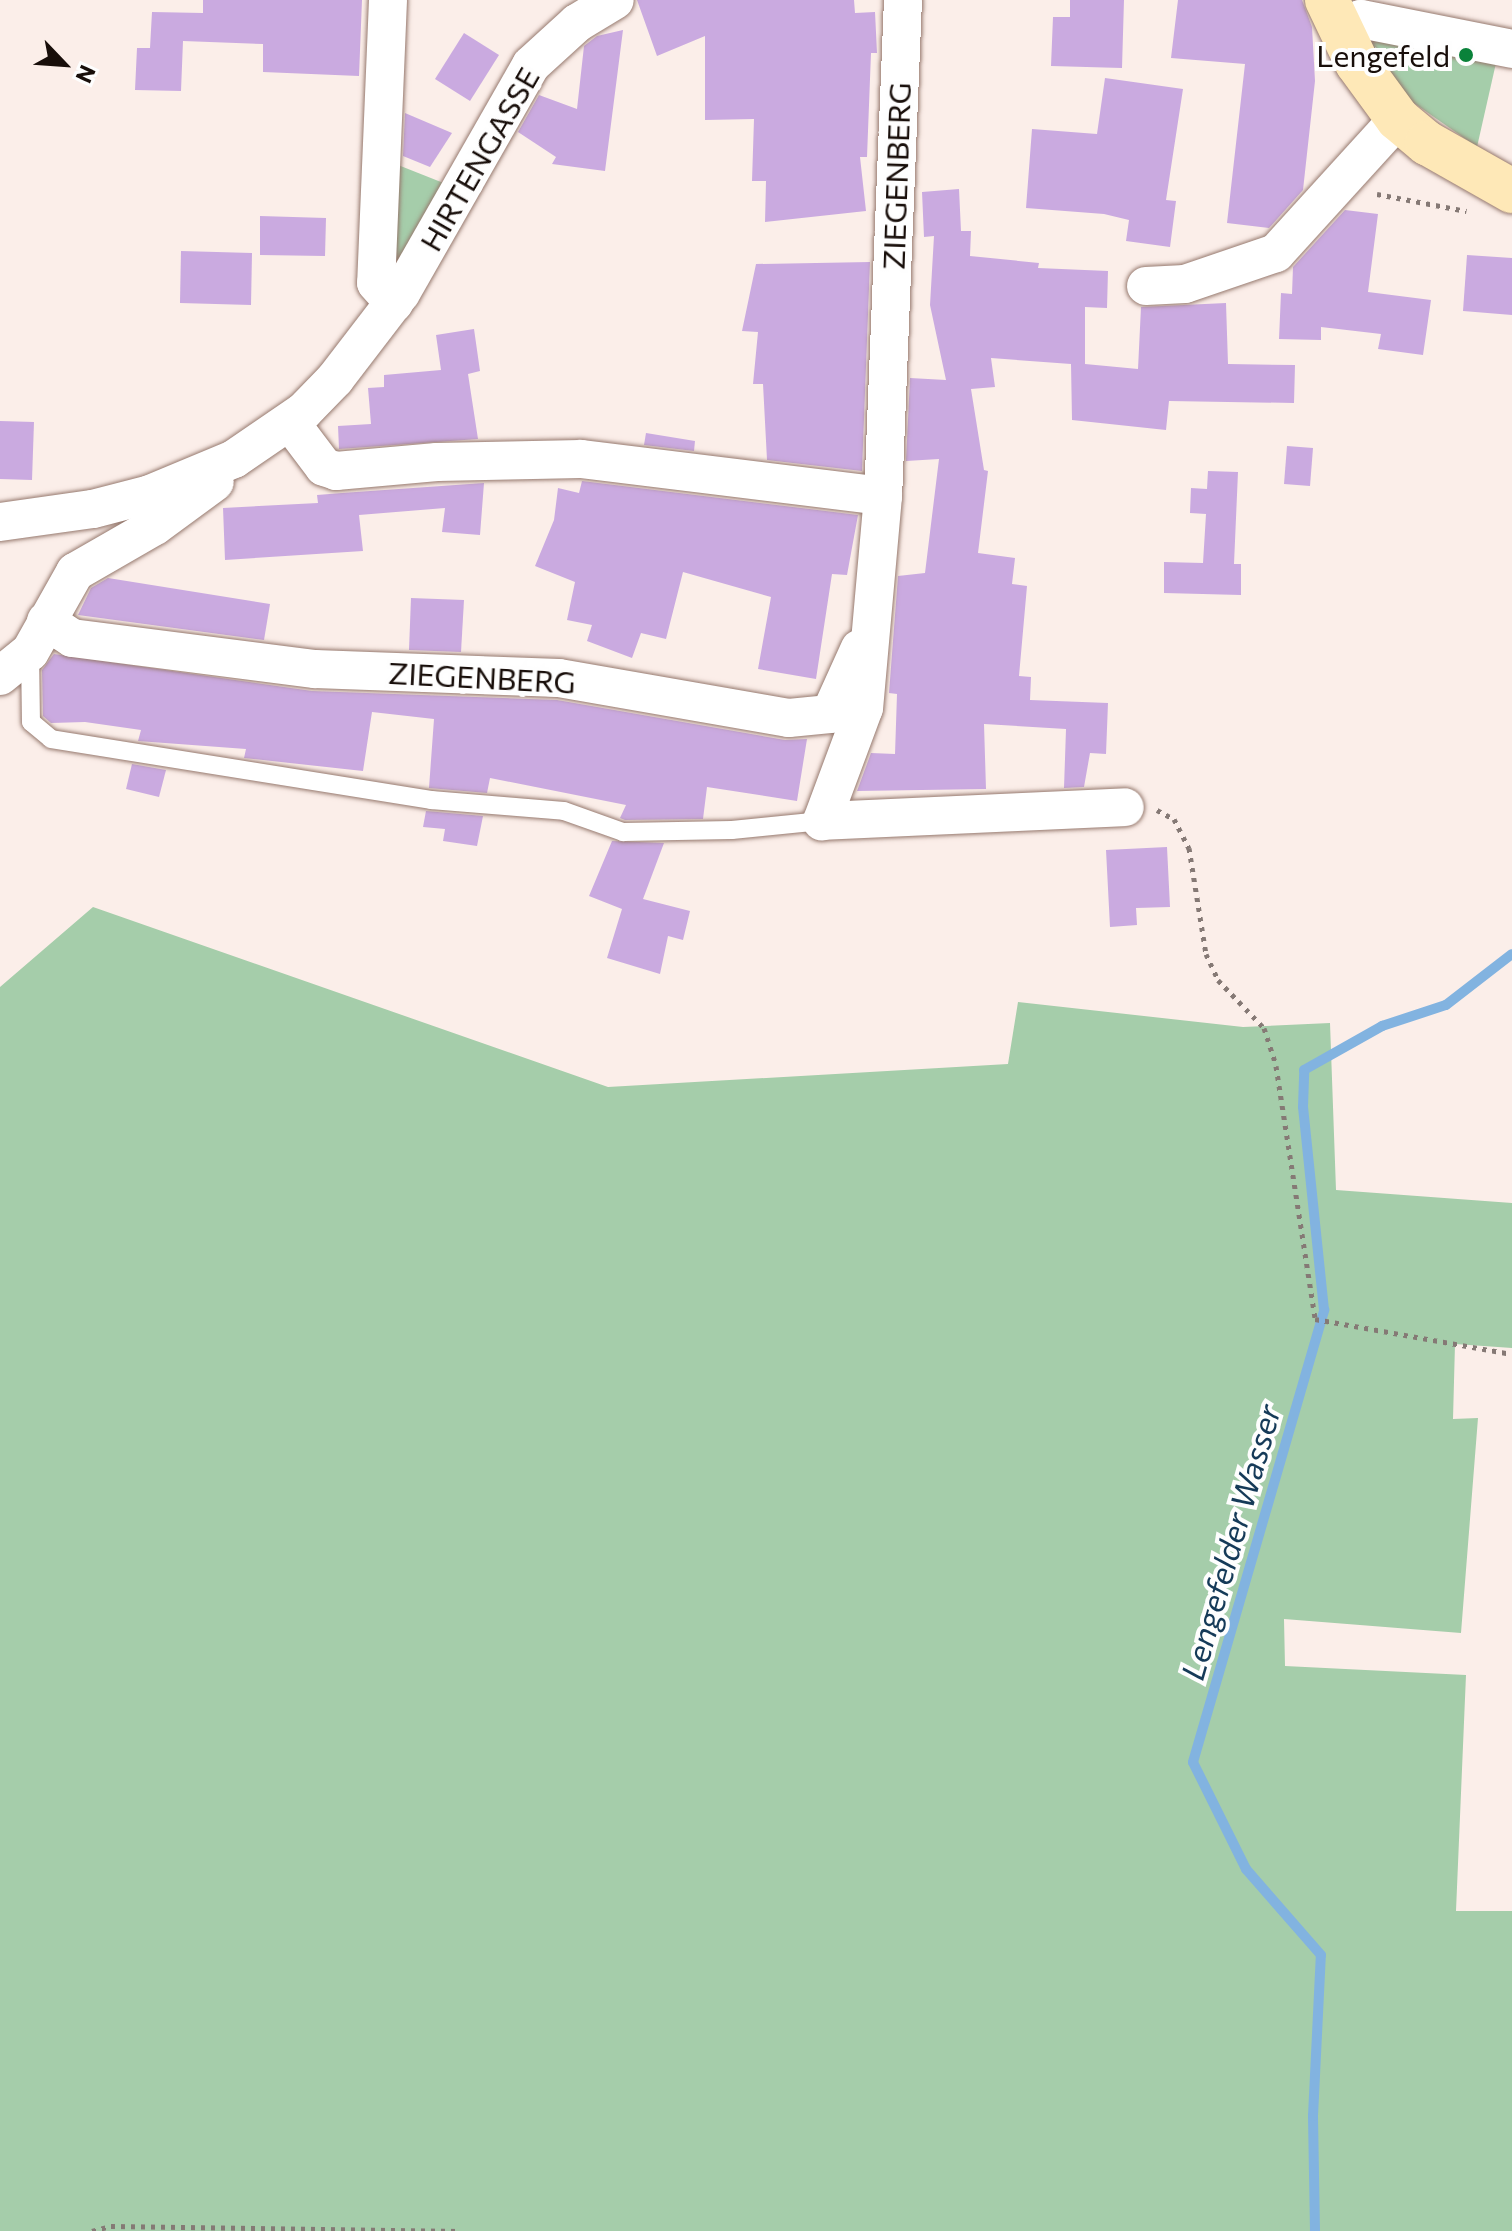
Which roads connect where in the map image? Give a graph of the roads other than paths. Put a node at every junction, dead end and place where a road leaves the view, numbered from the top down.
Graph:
1 (388, 0) edge
2 (615, 0) edge
3 (903, 0) edge
4 (1332, 13) edge
5 (1512, 49) edge
6 (1398, 119) junction
7 (1512, 191) edge
8 (1146, 286) dead end
9 (394, 303) junction
10 (290, 422) junction
11 (234, 459) junction
12 (883, 496) junction
13 (0, 522) edge
14 (868, 631) junction
15 (38, 636) junction
16 (0, 676) edge
17 (1125, 807) road end
18 (822, 821) junction

1 - 9 street, HIRTENGASSE
2 - 9 street, HIRTENGASSE
3 - 12 street, ZIEGENBERG
4 - 5 street
4 - 6 street
6 - 7 street
6 - 8 street
9 - 10 street, HIRTENGASSE
10 - 11 street, HIRTENGASSE
10 - 12 street
11 - 13 street, HIRTENGASSE
11 - 15 street
12 - 14 street, ZIEGENBERG
14 - 15 street, ZIEGENBERG
14 - 18 street, ZIEGENBERG
15 - 16 street
15 - 18 lane
17 - 18 street

